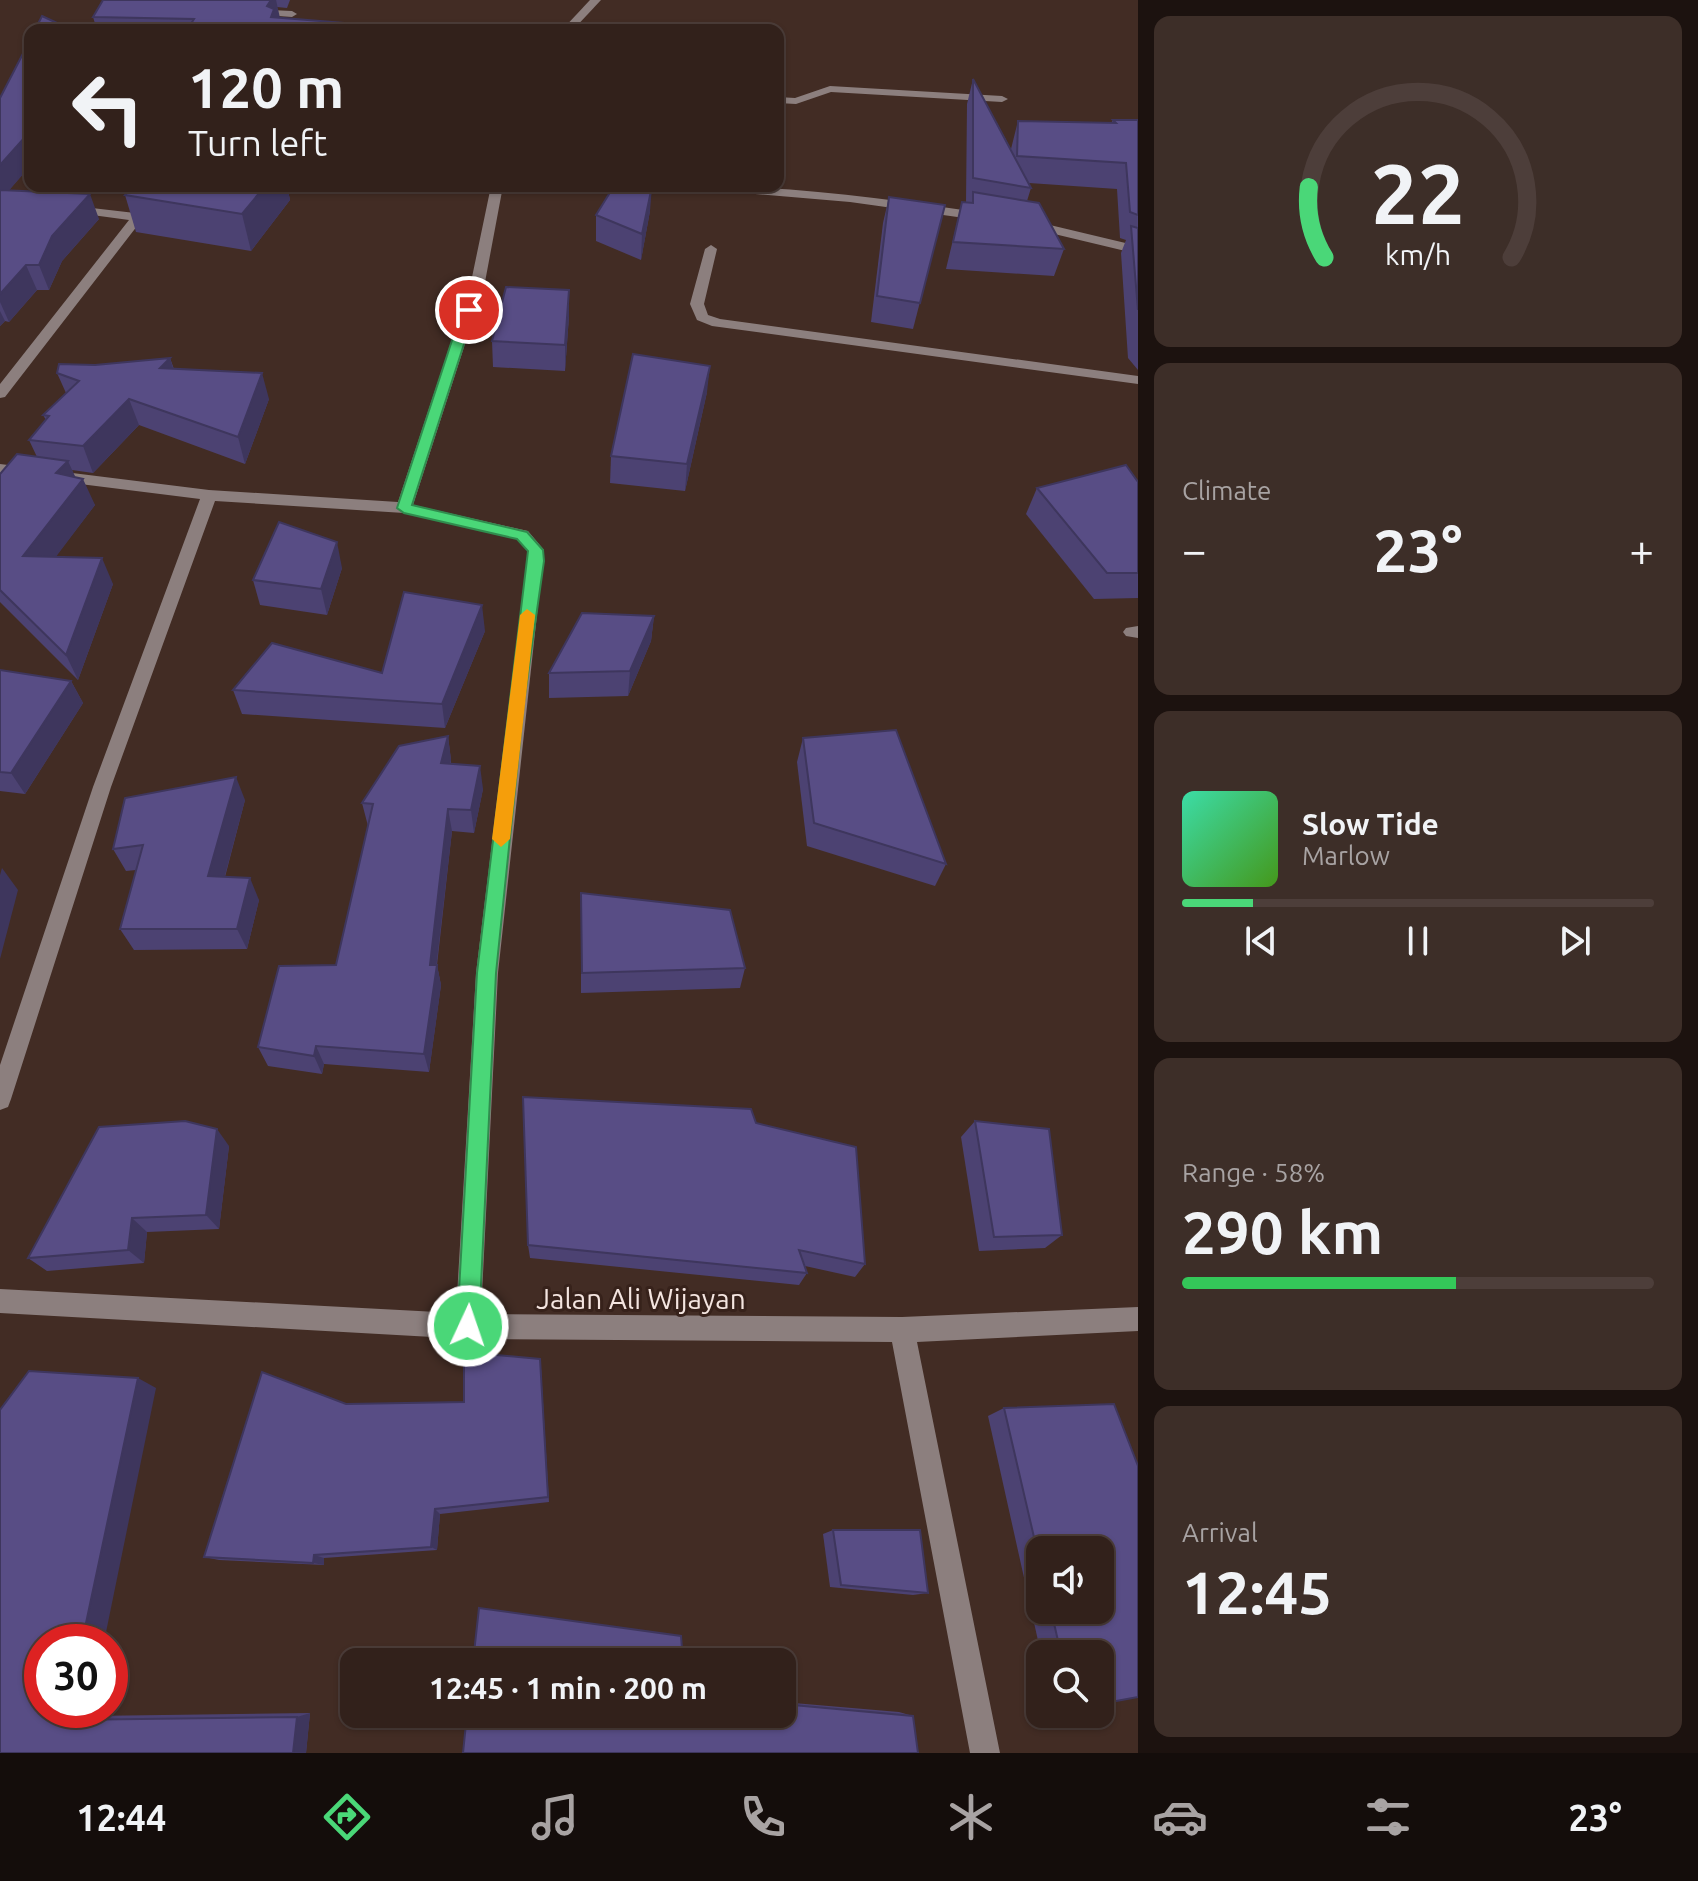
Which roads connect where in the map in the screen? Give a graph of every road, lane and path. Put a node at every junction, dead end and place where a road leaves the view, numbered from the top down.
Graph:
1 (596, 0) edge
2 (233, 9) edge
3 (284, 24) edge
4 (573, 24) edge
5 (1002, 99) dead end
6 (784, 100) edge
7 (157, 192) edge
8 (496, 192) edge
9 (774, 192) edge
10 (65, 207) edge
11 (137, 217) junction
12 (994, 218) edge
13 (1008, 220) edge
14 (711, 249) dead end
15 (1138, 250) edge
16 (1138, 380) edge
17 (0, 394) edge
18 (0, 469) edge
19 (209, 495) junction
20 (404, 508) junction
21 (0, 1099) edge
22 (0, 1301) edge
23 (1138, 1319) edge
24 (468, 1326) junction
25 (902, 1330) junction
26 (985, 1753) edge

1 - 4 street
2 - 3 street
5 - 6 street
7 - 11 street
8 - 20 street
9 - 12 street
10 - 11 street
11 - 17 street
13 - 15 street
14 - 16 street
18 - 19 street
19 - 20 street
19 - 21 street
20 - 24 street
22 - 24 street, Jalan Ali Wijayan
23 - 25 street, Jalan Ali Wijayan
24 - 25 street, Jalan Ali Wijayan
25 - 26 street

